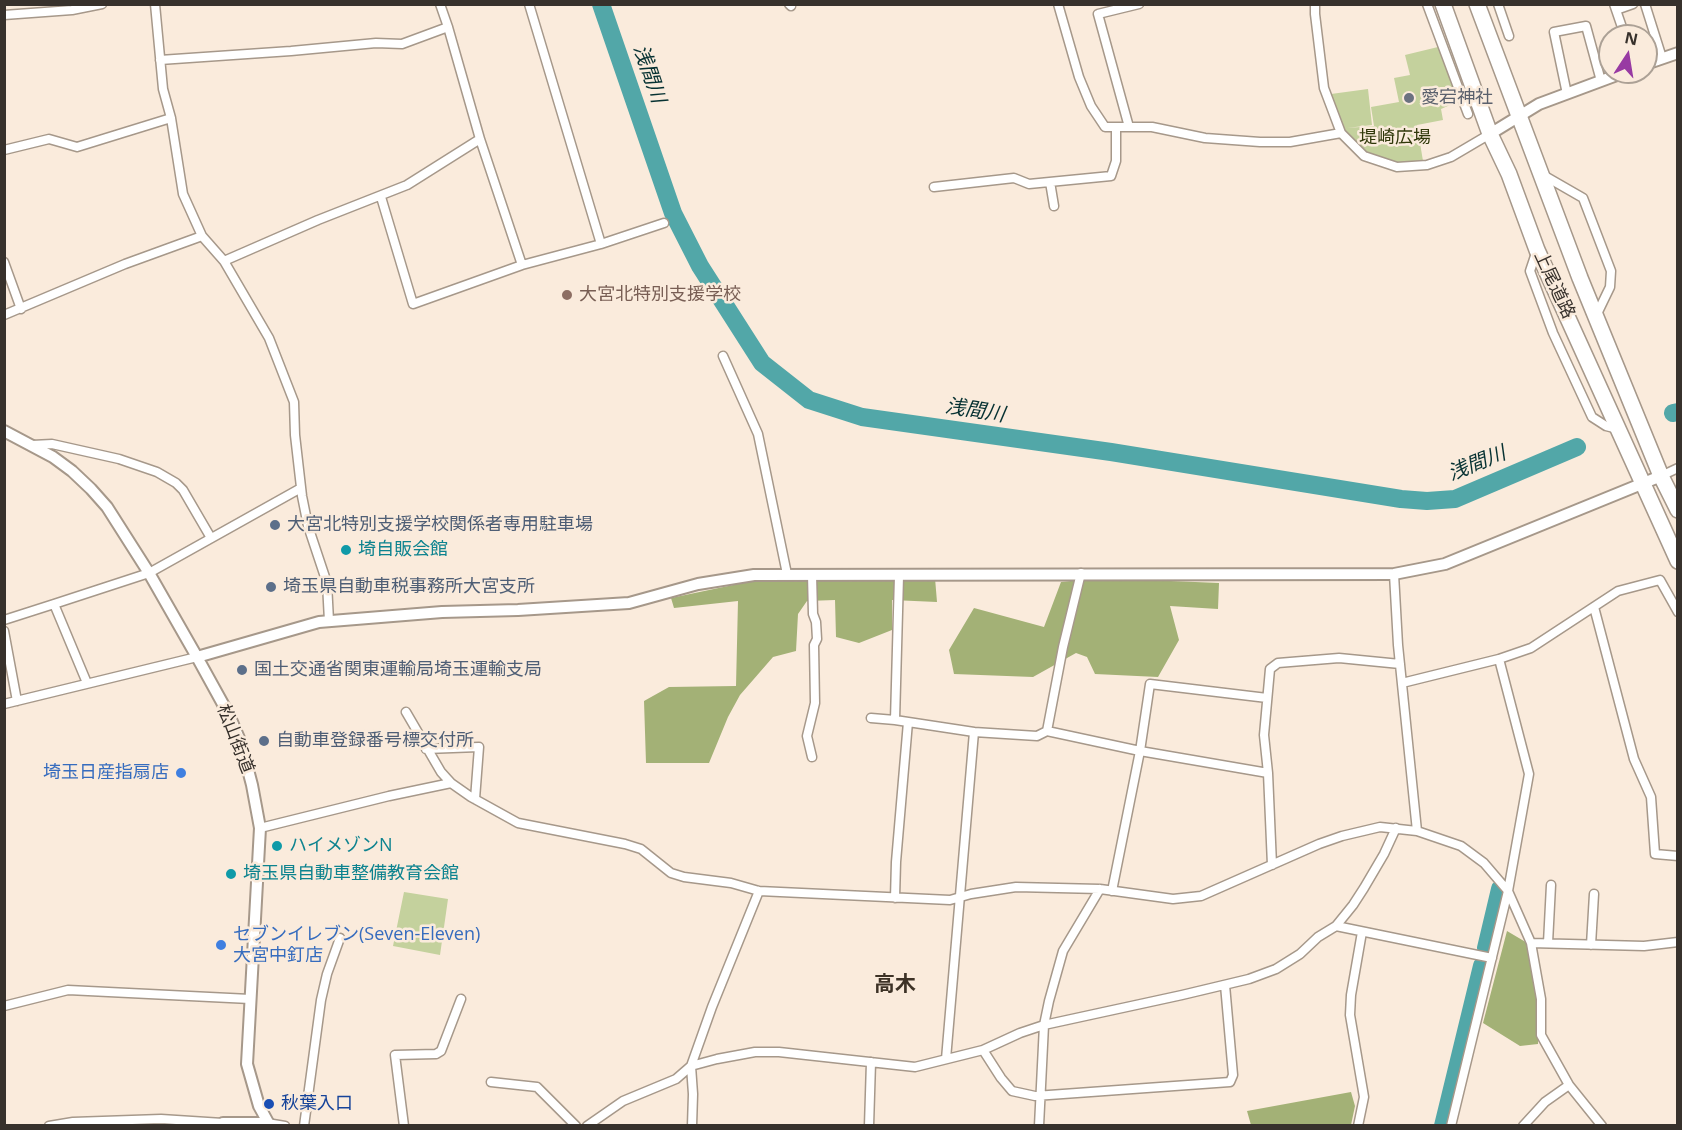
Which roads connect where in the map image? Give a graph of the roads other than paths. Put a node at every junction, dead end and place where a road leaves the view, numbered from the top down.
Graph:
1 (102, 4) edge
2 (155, 4) edge
3 (440, 4) edge
4 (529, 4) edge
5 (1058, 4) edge
6 (1138, 4) edge
7 (1315, 4) edge
8 (1427, 4) edge
9 (1443, 4) edge
10 (1477, 4) edge
11 (1498, 4) edge
12 (1633, 4) edge
13 (1645, 4) edge
14 (1615, 7) edge
15 (4, 15) edge
16 (1621, 24) edge
17 (448, 27) junction
18 (1509, 36) dead end
19 (1677, 53) edge
20 (1662, 58) junction
21 (159, 60) junction
22 (1658, 60) edge
23 (1458, 69) junction
24 (1598, 70) edge
25 (1598, 82) edge
26 (1567, 94) junction
27 (1468, 114) dead end
28 (1519, 117) junction
29 (171, 118) junction
30 (1116, 127) junction
31 (1129, 127) junction
32 (1341, 134) junction
33 (1490, 134) junction
34 (480, 139) junction
35 (4, 150) edge
36 (1542, 174) junction
37 (1050, 182) junction
38 (934, 187) dead end
39 (381, 197) junction
40 (1054, 206) dead end
41 (664, 223) dead end
42 (202, 236) junction
43 (601, 244) junction
44 (224, 261) junction
45 (4, 262) edge
46 (522, 265) junction
47 (21, 309) junction
48 (4, 315) edge
49 (1595, 318) junction
50 (723, 356) dead end
51 (4, 432) edge
52 (32, 445) junction
53 (1677, 468) edge
54 (1661, 476) junction
55 (1643, 484) junction
56 (301, 488) junction
57 (1677, 510) edge
58 (211, 538) junction
59 (1677, 561) edge
60 (149, 573) junction
61 (1081, 573) junction
62 (787, 574) junction
63 (812, 574) junction
64 (1394, 574) junction
65 (899, 576) junction
66 (54, 604) junction
67 (1594, 607) junction
68 (1677, 612) edge
69 (4, 620) edge
70 (329, 621) junction
71 (4, 632) edge
72 (197, 657) junction
73 (1499, 659) junction
74 (1400, 664) junction
75 (87, 683) junction
76 (1402, 683) junction
77 (1267, 698) junction
78 (17, 701) junction
79 (4, 704) edge
80 (406, 712) dead end
81 (871, 718) dead end
82 (895, 720) junction
83 (908, 722) junction
84 (1047, 731) junction
85 (974, 732) junction
86 (426, 749) junction
87 (1140, 751) junction
88 (812, 756) dead end
89 (1269, 772) junction
90 (451, 783) junction
91 (475, 799) junction
92 (260, 828) junction
93 (1396, 828) junction
94 (1418, 831) junction
95 (1677, 856) edge
96 (1272, 865) junction
97 (1551, 885) dead end
98 (1101, 889) junction
99 (759, 891) junction
100 (1112, 891) junction
101 (1508, 891) junction
102 (1594, 894) dead end
103 (960, 897) junction
104 (895, 898) junction
105 (1335, 926) junction
106 (1362, 932) junction
107 (340, 938) dead end
108 (1677, 942) edge
109 (1531, 943) junction
110 (1548, 943) junction
111 (1591, 945) junction
112 (1492, 958) junction
113 (1225, 985) junction
114 (250, 999) junction
115 (460, 999) dead end
116 (4, 1006) edge
117 (1044, 1025) junction
118 (983, 1050) junction
119 (946, 1059) junction
120 (872, 1062) junction
121 (691, 1066) junction
122 (490, 1082) dead end
123 (1569, 1085) junction
124 (1042, 1095) junction
125 (223, 1124) edge
126 (269, 1124) edge
127 (48, 1125) edge
128 (285, 1125) edge
129 (304, 1125) edge
130 (404, 1125) edge
131 (576, 1125) edge
132 (587, 1125) edge
133 (692, 1125) edge
134 (869, 1125) edge
135 (1039, 1125) edge
136 (1358, 1125) edge
137 (1451, 1125) edge
138 (1523, 1125) edge
139 (1602, 1125) edge

1 - 15 street
2 - 21 street
3 - 17 street
4 - 43 street
5 - 30 street
6 - 31 street
7 - 32 street
8 - 23 street
9 - 23 highway, 上尾道路
10 - 28 highway, 上尾道路
11 - 18 street
12 - 14 street
13 - 20 street
14 - 16 street
17 - 21 street
17 - 34 street
19 - 20 street
20 - 22 street
21 - 29 street
23 - 27 street
23 - 33 highway, 上尾道路
24 - 26 street
25 - 26 street
26 - 28 street
28 - 33 street
28 - 36 highway, 上尾道路
29 - 35 street
29 - 42 street
30 - 31 street
30 - 37 street
31 - 32 street
32 - 33 street
33 - 55 highway, 上尾道路
34 - 39 street
34 - 46 street
36 - 49 highway, 上尾道路
36 - 49 street
37 - 38 street
37 - 40 street
39 - 44 street
39 - 46 street
41 - 43 street
42 - 44 street
42 - 47 street
43 - 46 street
44 - 56 street
45 - 47 street
47 - 48 street
49 - 54 highway, 上尾道路
50 - 62 street
51 - 52 street, 松山街道
52 - 58 street
52 - 60 street, 松山街道
53 - 54 street
54 - 55 street
54 - 57 highway, 上尾道路
55 - 59 highway, 上尾道路
55 - 64 street
56 - 58 street
56 - 70 street
58 - 60 street
60 - 66 street
60 - 72 street, 松山街道
61 - 64 street
61 - 65 street
61 - 84 street
62 - 63 street
62 - 70 street
63 - 65 street
63 - 88 street
64 - 74 street
65 - 82 street
66 - 69 street
66 - 75 street
67 - 68 street
67 - 73 street
67 - 95 street
70 - 72 street
71 - 78 street
72 - 75 street
72 - 92 street, 松山街道
73 - 76 street
73 - 101 street
74 - 76 street
74 - 77 street
75 - 78 street
76 - 94 street
77 - 87 street
77 - 89 street
78 - 79 street
80 - 86 street
81 - 82 street
82 - 83 street
83 - 85 street
83 - 104 street
84 - 85 street
84 - 87 street
85 - 103 street
86 - 90 street
86 - 91 street
87 - 89 street
87 - 100 street
89 - 96 street
90 - 91 street
90 - 92 street
91 - 99 street
92 - 114 street, 松山街道
93 - 94 street
93 - 96 street
93 - 105 street
94 - 101 street
96 - 100 street
97 - 110 street
98 - 100 street
98 - 103 street
98 - 117 street
99 - 104 street
99 - 121 street
101 - 109 street
101 - 112 street
102 - 111 street
103 - 104 street
103 - 119 street
105 - 106 street
105 - 113 street
106 - 112 street
106 - 136 street
107 - 129 street
108 - 111 street
109 - 110 street
109 - 123 street
110 - 111 street
112 - 137 street
113 - 117 street
113 - 124 street
114 - 116 street
114 - 126 street, 松山街道
115 - 130 street
117 - 118 street
117 - 124 street
118 - 119 street
118 - 124 street
119 - 120 street
120 - 121 street
120 - 134 street
121 - 132 street
121 - 133 street
122 - 131 street
123 - 138 street
123 - 139 street
124 - 135 street
125 - 126 street
125 - 127 street
126 - 128 street

